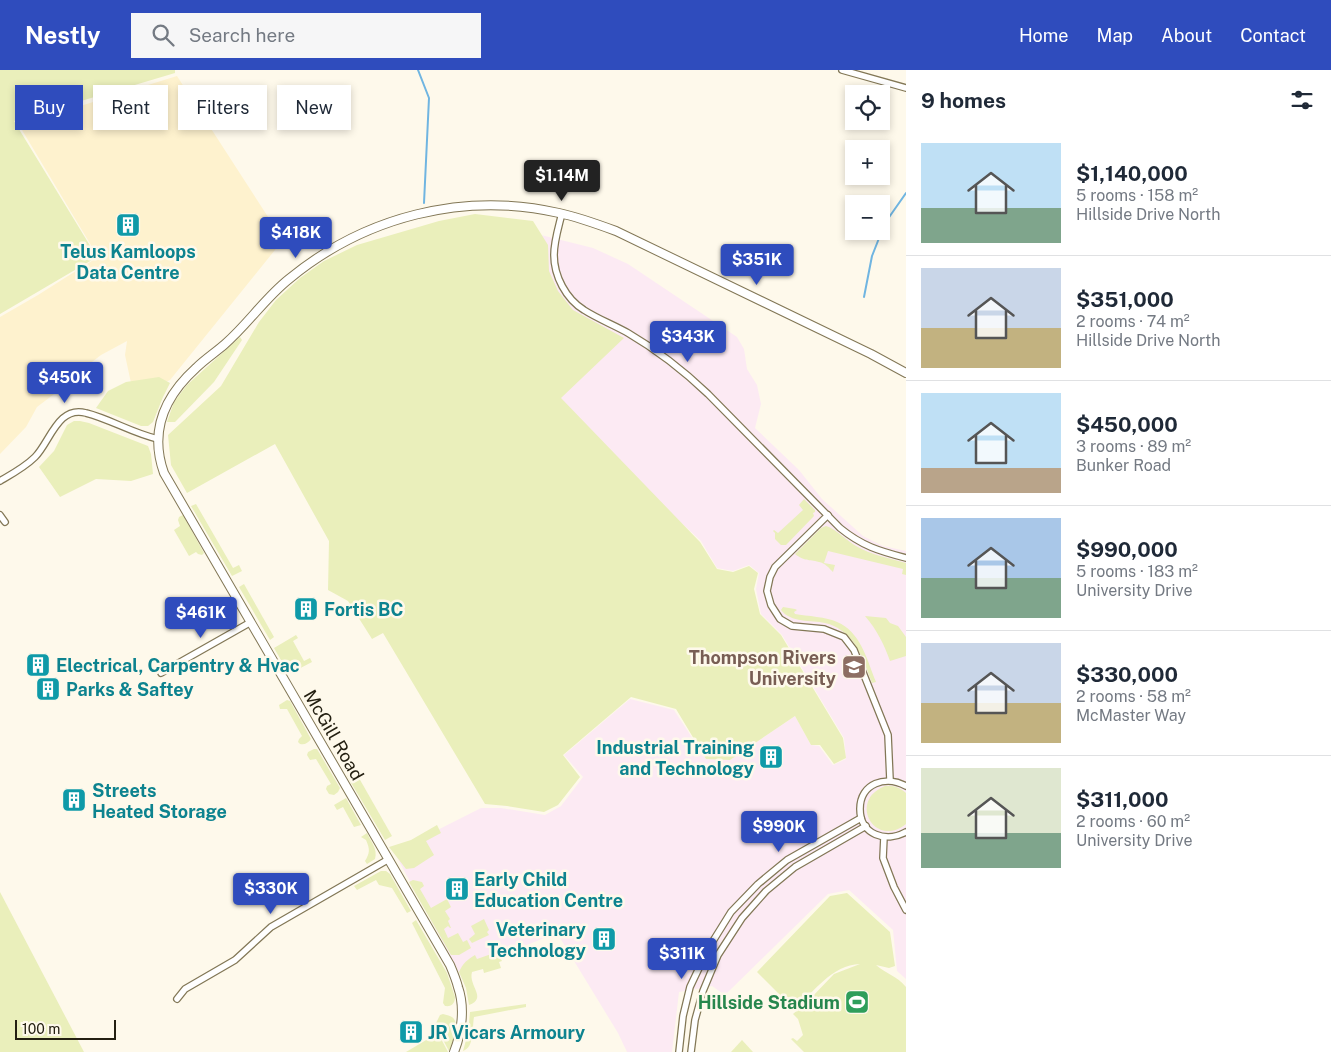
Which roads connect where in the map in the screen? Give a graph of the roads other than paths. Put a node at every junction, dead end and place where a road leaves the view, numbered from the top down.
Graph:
1 (842, 70) edge
2 (906, 88) edge
3 (519, 207) junction
4 (561, 217) junction
5 (598, 224) junction
6 (906, 373) edge
7 (158, 439) junction
8 (0, 481) edge
9 (0, 515) edge
10 (828, 516) junction
11 (5, 522) dead end
12 (906, 558) edge
13 (251, 622) junction
14 (162, 673) dead end
15 (890, 780) junction
16 (906, 786) edge
17 (862, 818) junction
18 (866, 826) junction
19 (906, 832) edge
20 (884, 837) junction
21 (388, 859) junction
22 (906, 910) edge
23 (177, 999) dead end
24 (454, 1052) edge
25 (678, 1052) edge
26 (691, 1052) edge

1 - 2 street
3 - 4 street
3 - 5 street, McGill Road
3 - 7 street, McGill Road
4 - 5 street
4 - 10 street
5 - 6 street, McGill Road
7 - 8 street
7 - 13 street, McGill Road
9 - 11 street
10 - 12 street
10 - 15 street
13 - 14 street
13 - 21 street, McGill Road
15 - 16 street
15 - 17 street
17 - 18 street
17 - 25 street
18 - 20 street
18 - 26 street
19 - 20 street
20 - 22 street
21 - 23 street
21 - 24 street, McGill Road

